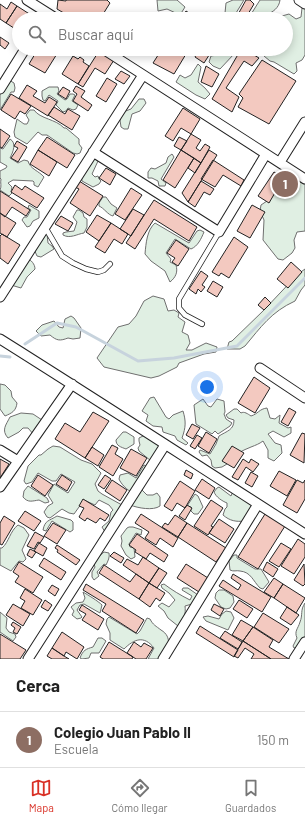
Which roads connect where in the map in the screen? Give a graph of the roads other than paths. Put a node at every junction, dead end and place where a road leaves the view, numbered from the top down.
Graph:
1 (27, 0) edge
2 (299, 0) edge
3 (40, 3) edge
4 (305, 4) edge
5 (21, 56) edge
6 (114, 56) edge
7 (143, 75) junction
8 (0, 88) edge
9 (305, 122) edge
10 (93, 152) junction
11 (266, 154) junction
12 (280, 162) junction
13 (305, 179) edge
14 (45, 227) junction
15 (218, 232) junction
16 (110, 264) dead end
17 (0, 297) edge
18 (202, 324) dead end
19 (0, 339) edge
20 (260, 368) dead end
21 (72, 384) junction
22 (305, 398) edge
23 (165, 445) junction
24 (0, 450) edge
25 (18, 460) junction
26 (0, 487) edge
27 (258, 504) junction
28 (305, 534) edge
29 (305, 642) edge
30 (28, 659) edge
31 (163, 659) edge
32 (294, 659) edge

1 - 3 street
2 - 4 street
5 - 8 street
6 - 7 street
7 - 10 street
7 - 11 street
9 - 12 street
10 - 14 street
10 - 15 street
11 - 12 street
11 - 15 street
12 - 13 street
14 - 16 lane
14 - 17 street
15 - 18 lane
19 - 21 street
20 - 22 street
21 - 23 street
21 - 25 street
23 - 27 street
23 - 30 street
24 - 25 street
25 - 26 street
27 - 28 street
27 - 31 street
29 - 32 street

